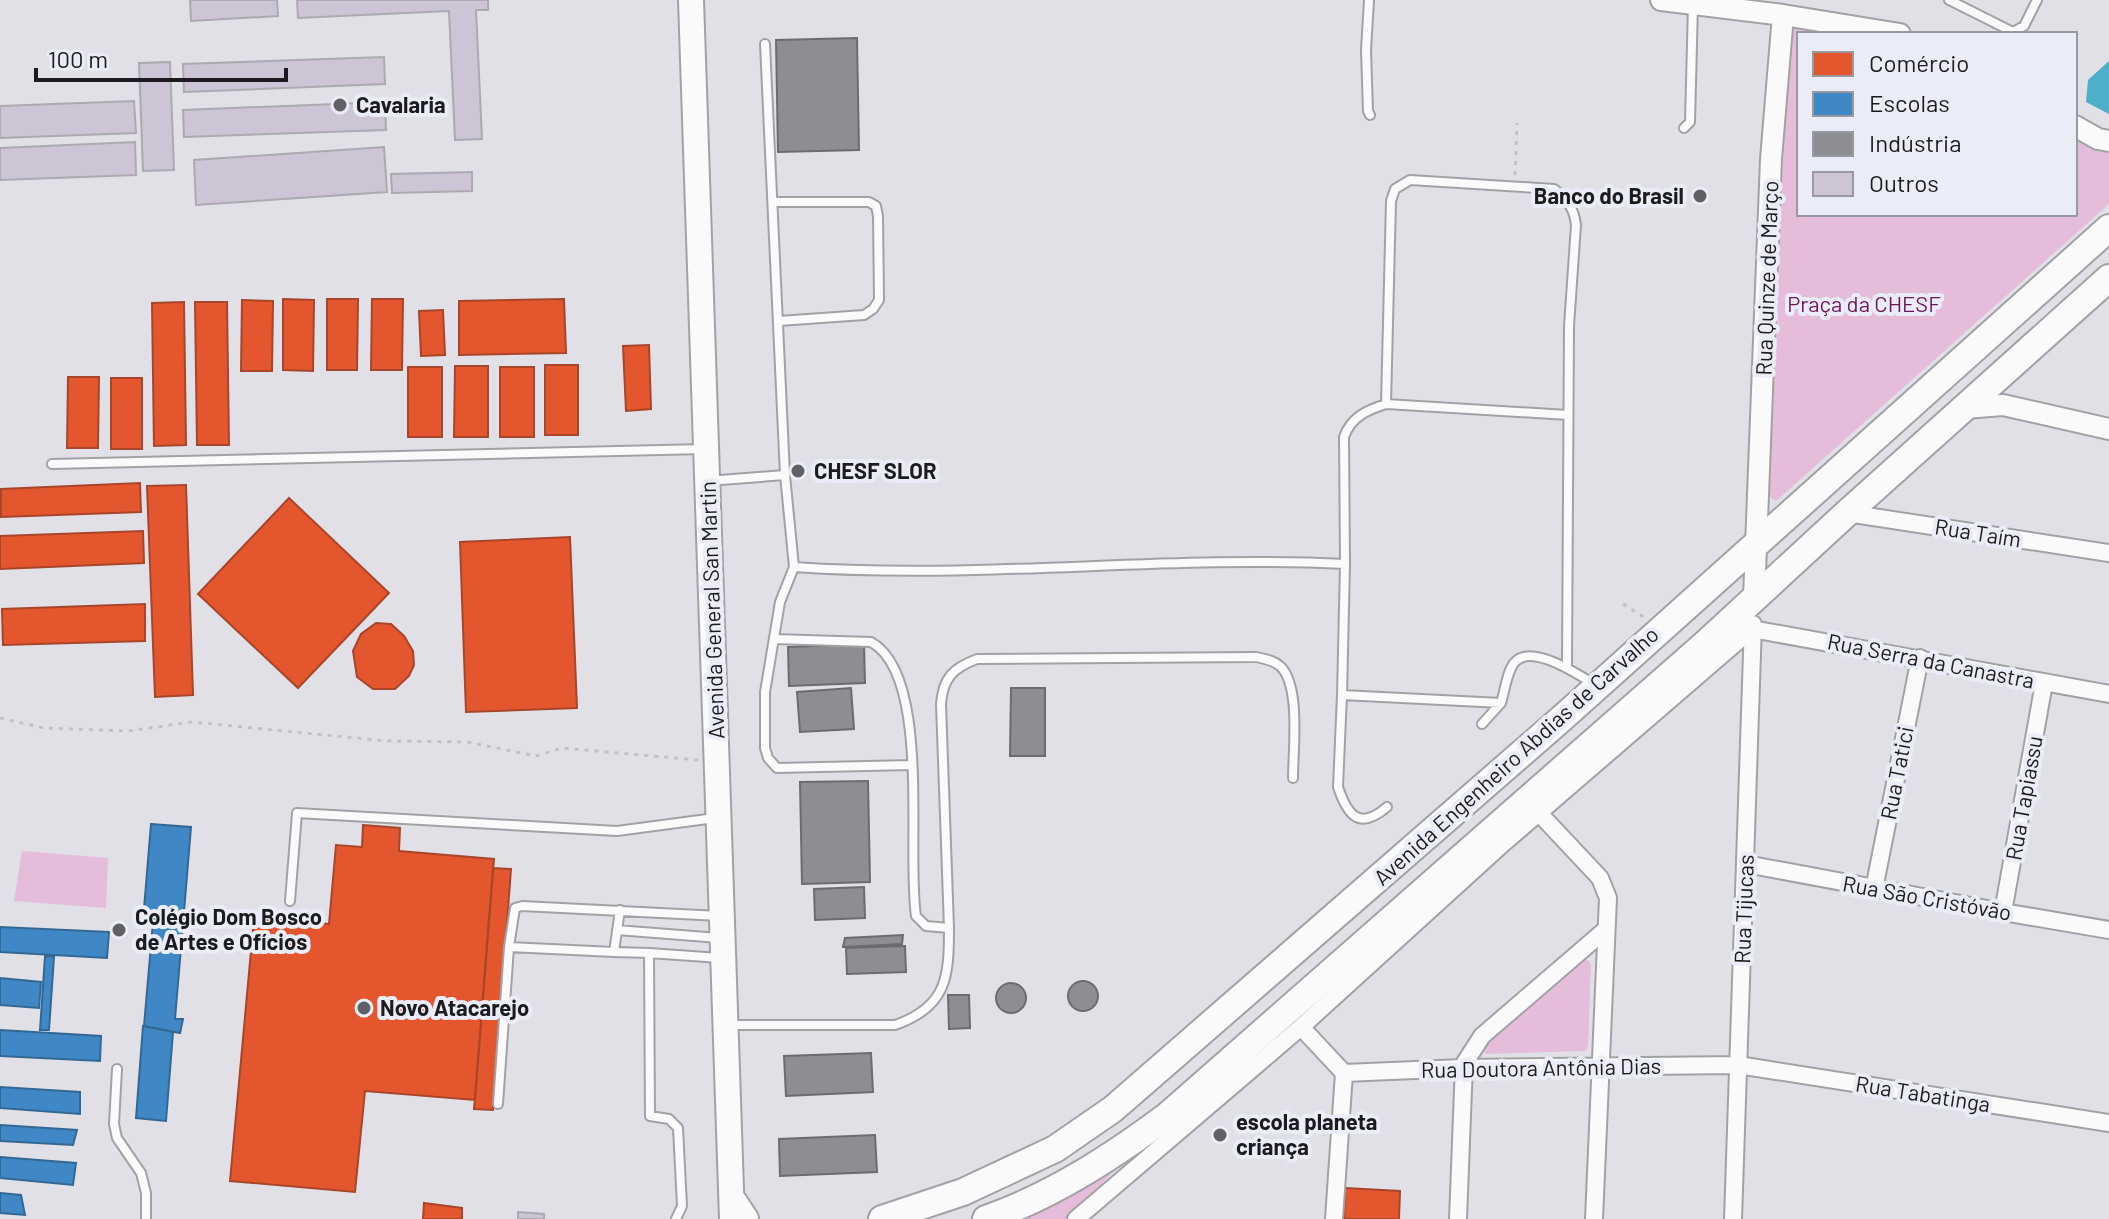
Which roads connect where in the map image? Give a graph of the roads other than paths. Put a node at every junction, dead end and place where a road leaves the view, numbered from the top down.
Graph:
1 (691, 0) edge
2 (1369, 0) edge
3 (1661, 0) edge
4 (1949, 0) edge
5 (2037, 0) edge
6 (1693, 3) junction
7 (1784, 7) edge
8 (1891, 32) edge
9 (765, 44) dead end
10 (1370, 115) dead end
11 (2077, 127) edge
12 (1684, 128) dead end
13 (2109, 141) edge
14 (773, 202) junction
15 (2109, 228) edge
16 (2109, 278) edge
17 (779, 321) junction
18 (1386, 404) junction
19 (1965, 408) junction
20 (1568, 415) junction
21 (2109, 430) edge
22 (706, 449) junction
23 (52, 464) dead end
24 (785, 475) junction
25 (707, 481) junction
26 (1847, 513) junction
27 (1758, 541) junction
28 (2109, 553) edge
29 (1345, 564) junction
30 (794, 567) junction
31 (1786, 568) junction
32 (1754, 598) junction
33 (1752, 629) junction
34 (774, 639) junction
35 (1920, 658) junction
36 (1567, 666) junction
37 (2044, 683) junction
38 (1597, 686) junction
39 (2109, 694) edge
40 (1342, 695) junction
41 (1501, 703) junction
42 (1482, 724) dead end
43 (912, 765) junction
44 (1293, 778) dead end
45 (1387, 807) dead end
46 (1539, 813) junction
47 (720, 817) junction
48 (1746, 864) junction
49 (1874, 889) junction
50 (290, 901) dead end
51 (620, 910) junction
52 (2003, 912) junction
53 (949, 928) junction
54 (617, 930) junction
55 (2109, 930) edge
56 (1604, 931) junction
57 (724, 938) junction
58 (509, 947) junction
59 (614, 952) junction
60 (649, 953) junction
61 (727, 1025) junction
62 (1301, 1027) junction
63 (1738, 1065) junction
64 (1599, 1066) junction
65 (1463, 1068) junction
66 (117, 1069) dead end
67 (1344, 1073) junction
68 (498, 1104) dead end
69 (2109, 1123) edge
70 (963, 1192) junction
71 (1099, 1200) junction
72 (734, 1214) edge
73 (146, 1219) edge
74 (676, 1219) edge
75 (882, 1219) edge
76 (934, 1219) edge
77 (959, 1219) edge
78 (986, 1219) edge
79 (1076, 1219) edge
80 (1094, 1219) edge
81 (1334, 1219) edge
82 (1458, 1219) edge
83 (1594, 1219) edge
84 (1733, 1219) edge

1 - 22 main road, Avenida General San Martin
2 - 10 lane
3 - 6 street
4 - 5 lane
6 - 7 street
6 - 12 lane
7 - 8 street
7 - 27 street, Rua Quinze de Março
9 - 14 lane
11 - 13 street
14 - 17 lane
14 - 17 lane
15 - 27 highway, Avenida Engenheiro Abdias de Carvalho
16 - 19 highway, Avenida Engenheiro Abdias de Carvalho
17 - 24 lane
18 - 20 lane
18 - 20 lane
18 - 29 lane
19 - 21 street
19 - 26 highway, Avenida Engenheiro Abdias de Carvalho
20 - 36 lane
22 - 23 lane
22 - 25 main road, Avenida General San Martin
24 - 25 lane
24 - 30 lane
25 - 47 main road, Avenida General San Martin
26 - 28 street, Rua Taím
26 - 31 highway, Avenida Engenheiro Abdias de Carvalho
27 - 31 street
27 - 32 street, Rua Quinze de Março
27 - 38 highway, Avenida Engenheiro Abdias de Carvalho
29 - 30 lane
29 - 40 lane
30 - 34 lane
31 - 32 highway, Avenida Engenheiro Abdias de Carvalho
32 - 33 street, Rua Tijucas
32 - 78 highway, Avenida Engenheiro Abdias de Carvalho
33 - 35 street, Rua Serra da Canastra
33 - 46 street
33 - 48 street, Rua Tijucas
34 - 43 lane
34 - 43 lane
35 - 37 street, Rua Serra da Canastra
35 - 49 street, Rua Tatici
36 - 38 lane
36 - 41 lane
37 - 39 street, Rua Serra da Canastra
37 - 52 street, Rua Tapiassu
38 - 70 highway, Avenida Engenheiro Abdias de Carvalho
40 - 41 lane
40 - 45 lane
41 - 42 lane
43 - 53 lane
44 - 53 lane
46 - 56 street
46 - 62 street
47 - 50 lane
47 - 57 main road, Avenida General San Martin
48 - 49 street, Rua São Cristóvão
48 - 63 street, Rua Tijucas
49 - 52 street, Rua São Cristóvão
51 - 54 lane
51 - 57 lane
51 - 58 lane
52 - 55 street, Rua São Cristóvão
53 - 61 lane
54 - 57 lane
54 - 59 lane
56 - 64 street
56 - 65 street
57 - 60 lane
57 - 61 main road, Avenida General San Martin
58 - 59 lane
58 - 68 lane
59 - 60 lane
60 - 74 lane
61 - 72 main road, Avenida General San Martin
62 - 67 street
62 - 71 street
63 - 64 street, Rua Doutora Antônia Dias
63 - 69 street, Rua Tabatinga
63 - 84 street, Rua Tijucas
64 - 65 street, Rua Doutora Antônia Dias
64 - 83 street
65 - 67 street, Rua Doutora Antônia Dias
65 - 82 street
66 - 73 lane
67 - 81 street
70 - 75 highway, Avenida Engenheiro Abdias de Carvalho
70 - 76 highway
70 - 77 highway
71 - 79 street
71 - 80 street

